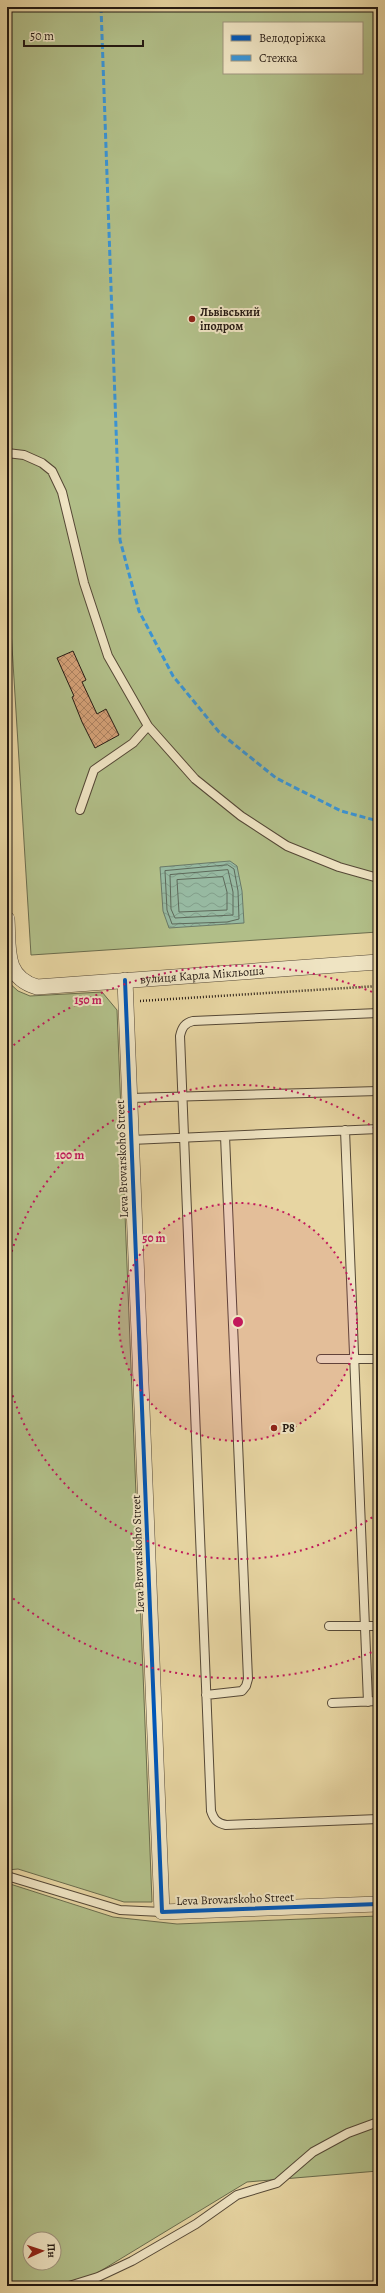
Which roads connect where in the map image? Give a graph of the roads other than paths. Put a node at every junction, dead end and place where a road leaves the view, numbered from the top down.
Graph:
1 (7, 453) edge
2 (148, 726) junction
3 (80, 810) dead end
4 (378, 878) edge
5 (7, 920) edge
6 (378, 962) edge
7 (125, 980) junction
8 (378, 1013) edge
9 (378, 1091) edge
10 (182, 1096) junction
11 (130, 1098) junction
12 (378, 1129) edge
13 (345, 1130) junction
14 (225, 1136) junction
15 (184, 1137) junction
16 (131, 1140) junction
17 (320, 1359) dead end
18 (354, 1359) junction
19 (378, 1359) edge
20 (329, 1626) dead end
21 (365, 1626) junction
22 (378, 1626) edge
23 (206, 1695) junction
24 (368, 1702) junction
25 (378, 1702) edge
26 (332, 1703) dead end
27 (378, 1819) edge
28 (7, 1876) edge
29 (378, 1904) edge
30 (162, 1912) junction
31 (378, 2122) edge
32 (69, 2286) edge

1 - 2 lane
2 - 3 lane
2 - 4 lane
5 - 7 street, вулиця Карла Мікльоша
6 - 7 street, вулиця Карла Мікльоша
7 - 11 street, Leva Brovarskoho Street
8 - 10 lane
9 - 10 lane
10 - 11 lane
10 - 15 lane
11 - 16 street, Leva Brovarskoho Street
12 - 13 lane
13 - 14 lane
13 - 18 lane
14 - 15 lane
14 - 23 lane
15 - 16 lane
15 - 23 lane
16 - 30 street, Leva Brovarskoho Street
17 - 18 lane
18 - 19 lane
18 - 21 lane
20 - 21 lane
21 - 22 lane
21 - 24 lane
23 - 27 lane
24 - 25 lane
24 - 26 lane
28 - 30 lane
29 - 30 street, Leva Brovarskoho Street
31 - 32 lane

